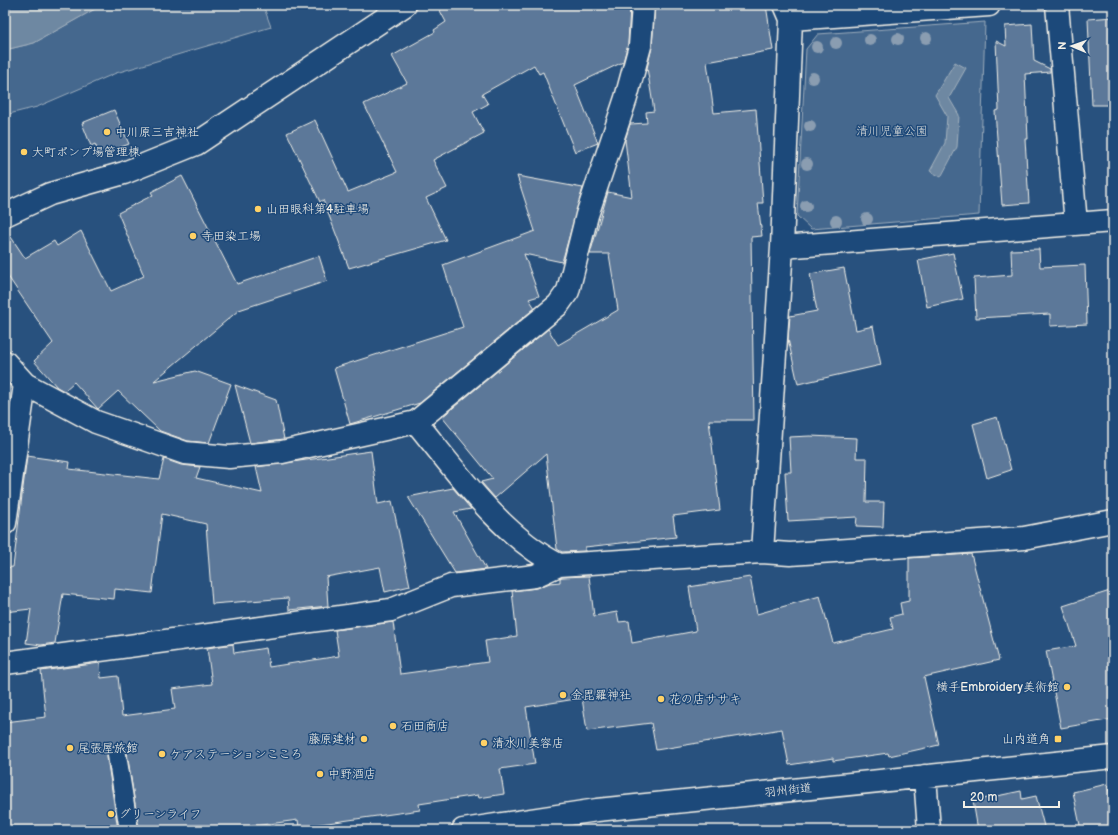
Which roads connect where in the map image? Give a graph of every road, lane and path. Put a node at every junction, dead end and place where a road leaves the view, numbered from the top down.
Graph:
1 (405, 5) edge
2 (643, 5) edge
3 (989, 5) edge
4 (1057, 5) edge
5 (788, 12) edge
6 (5, 215) edge
7 (1113, 221) edge
8 (1076, 224) junction
9 (782, 247) junction
10 (5, 362) edge
11 (25, 384) junction
12 (416, 422) junction
13 (1113, 521) edge
14 (5, 524) edge
15 (762, 552) junction
16 (559, 565) junction
17 (5, 663) edge
18 (117, 755) dead end
19 (1113, 758) edge
20 (925, 776) junction
21 (129, 830) edge
22 (463, 830) edge
23 (929, 830) edge

1 - 6 street
2 - 12 street
3 - 5 street
4 - 8 street
5 - 9 street
7 - 8 street
8 - 9 street
9 - 15 street
10 - 11 street
11 - 12 street
11 - 14 street
12 - 16 street
13 - 15 street
15 - 16 street
16 - 17 street
18 - 21 lane
19 - 20 street, 羽州街道
20 - 22 street, 羽州街道
20 - 23 street

